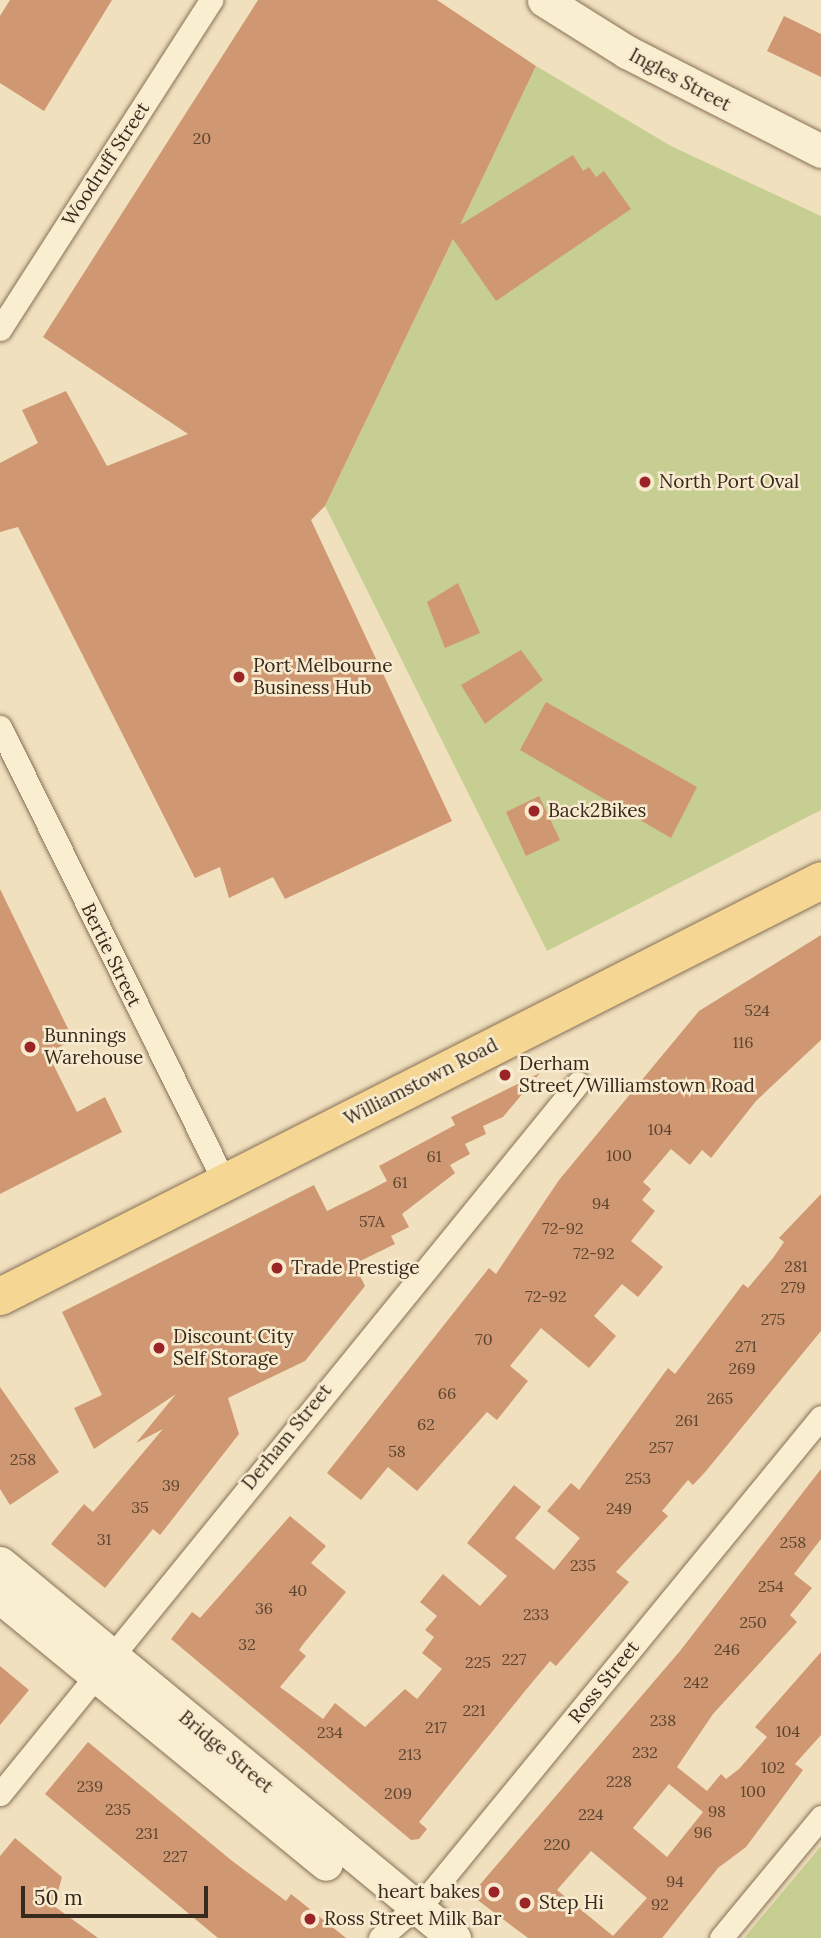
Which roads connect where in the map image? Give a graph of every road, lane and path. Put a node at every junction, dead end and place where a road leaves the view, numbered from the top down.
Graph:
1 (211, 0) edge
2 (544, 0) edge
3 (821, 151) edge
4 (0, 329) edge
5 (0, 727) edge
6 (821, 880) edge
7 (578, 1083) dead end
8 (224, 1181) junction
9 (7, 1290) edge
10 (821, 1417) edge
11 (0, 1563) edge
12 (0, 1597) edge
13 (105, 1667) junction
14 (0, 1794) edge
15 (821, 1817) edge
16 (402, 1927) edge
17 (454, 1938) edge
18 (721, 1938) edge

1 - 4 street, Woodruff Street
2 - 3 street, Ingles Street
5 - 8 street, Bertie Street
6 - 8 main road, Williamstown Road
7 - 13 street, Derham Street
8 - 9 main road, Williamstown Road
10 - 16 street, Ross Street
11 - 13 street, Bridge Street
12 - 13 street, Bridge Street
13 - 14 street, Derham Street
13 - 16 street, Bridge Street
15 - 18 street
16 - 17 street, Bridge Street

